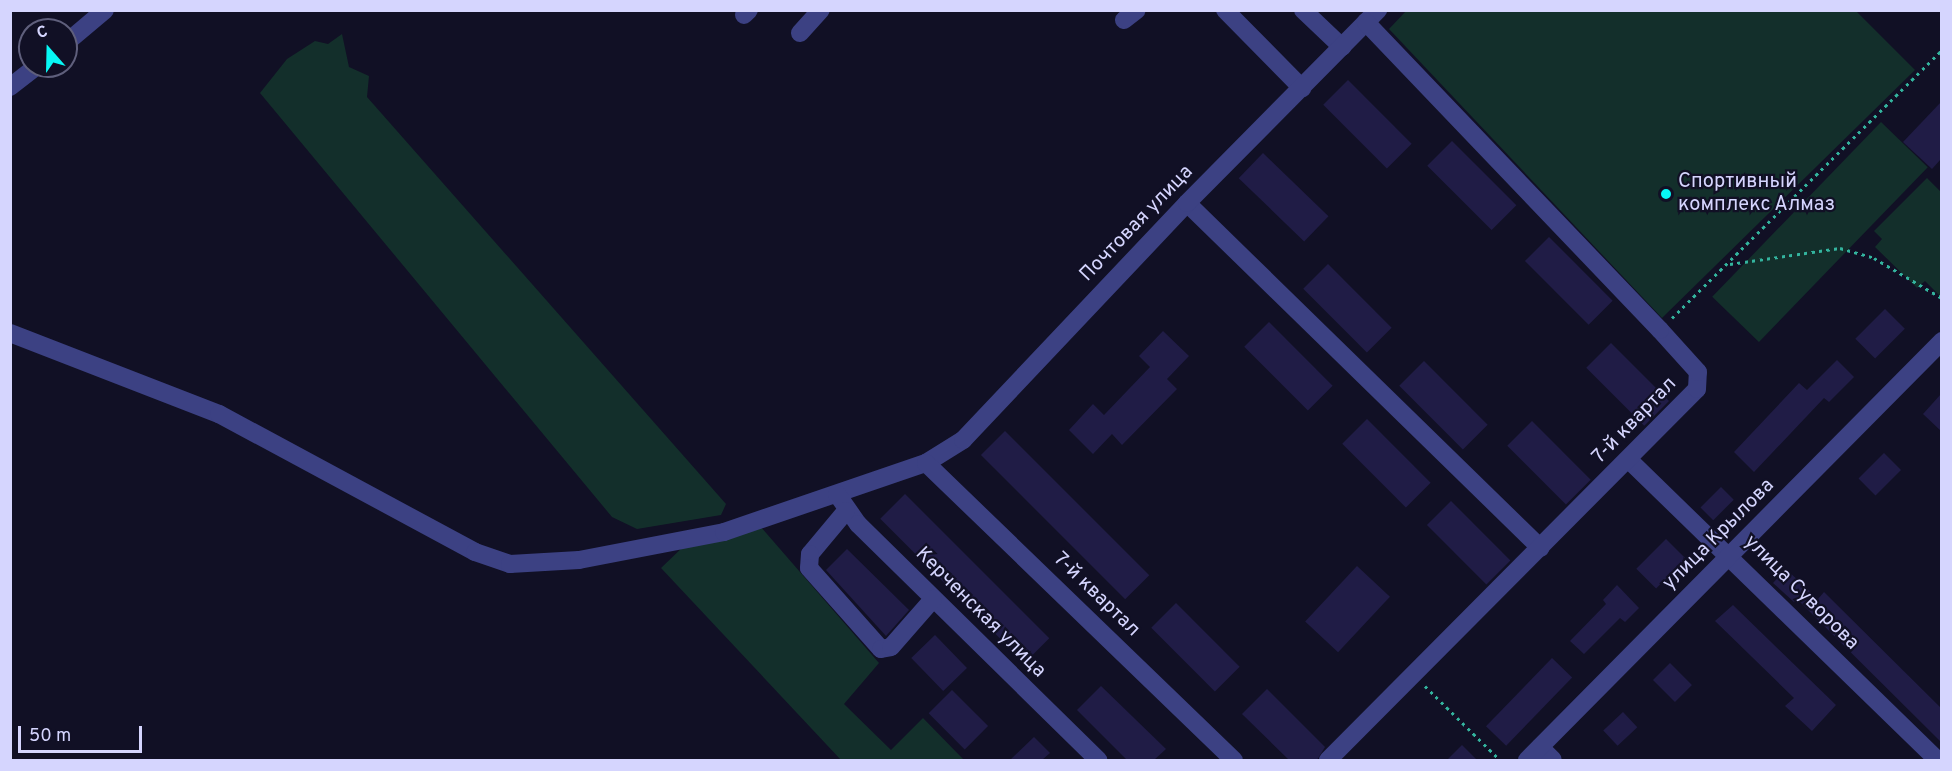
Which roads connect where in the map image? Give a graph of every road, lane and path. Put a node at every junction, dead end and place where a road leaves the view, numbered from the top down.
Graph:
1 (105, 10) edge
2 (821, 10) edge
3 (1225, 10) edge
4 (1303, 10) edge
5 (1371, 16) edge
6 (78, 32) edge
7 (800, 33) dead end
8 (1341, 47) junction
9 (1941, 50) edge
10 (1302, 88) junction
11 (1187, 203) junction
12 (1728, 265) junction
13 (1941, 298) edge
14 (1660, 330) junction
15 (10, 333) edge
16 (1938, 352) edge
17 (1630, 461) junction
18 (926, 463) junction
19 (837, 494) junction
20 (846, 511) junction
21 (1541, 548) junction
22 (1731, 556) junction
23 (933, 599) junction
24 (1413, 674) junction
25 (1540, 747) junction
26 (1098, 760) edge
27 (1234, 760) edge
28 (1328, 760) edge
29 (1500, 760) edge
30 (1527, 760) edge
31 (1553, 760) edge
32 (1937, 760) edge

1 - 6 street
2 - 7 street
3 - 10 street
4 - 8 street
5 - 8 street, Почтовая улица
5 - 14 street, 7-й квартал
8 - 10 street, Почтовая улица
9 - 12 path
10 - 11 street, Почтовая улица
11 - 18 street, Почтовая улица
11 - 21 street
12 - 13 path
12 - 14 path
14 - 17 street, 7-й квартал
15 - 19 street, Почтовая улица
16 - 22 street, улица Крылова
17 - 21 street, 7-й квартал
17 - 22 street, улица Суворова
18 - 19 street, Почтовая улица
18 - 27 street, 7-й квартал
19 - 20 street, Керченская улица
20 - 23 street, Керченская улица
20 - 23 street
21 - 24 street, 7-й квартал
22 - 25 street, улица Крылова
22 - 32 street, улица Суворова
23 - 26 street, Керченская улица
24 - 28 street, 7-й квартал
24 - 29 path
25 - 30 street, улица Крылова
25 - 31 street

